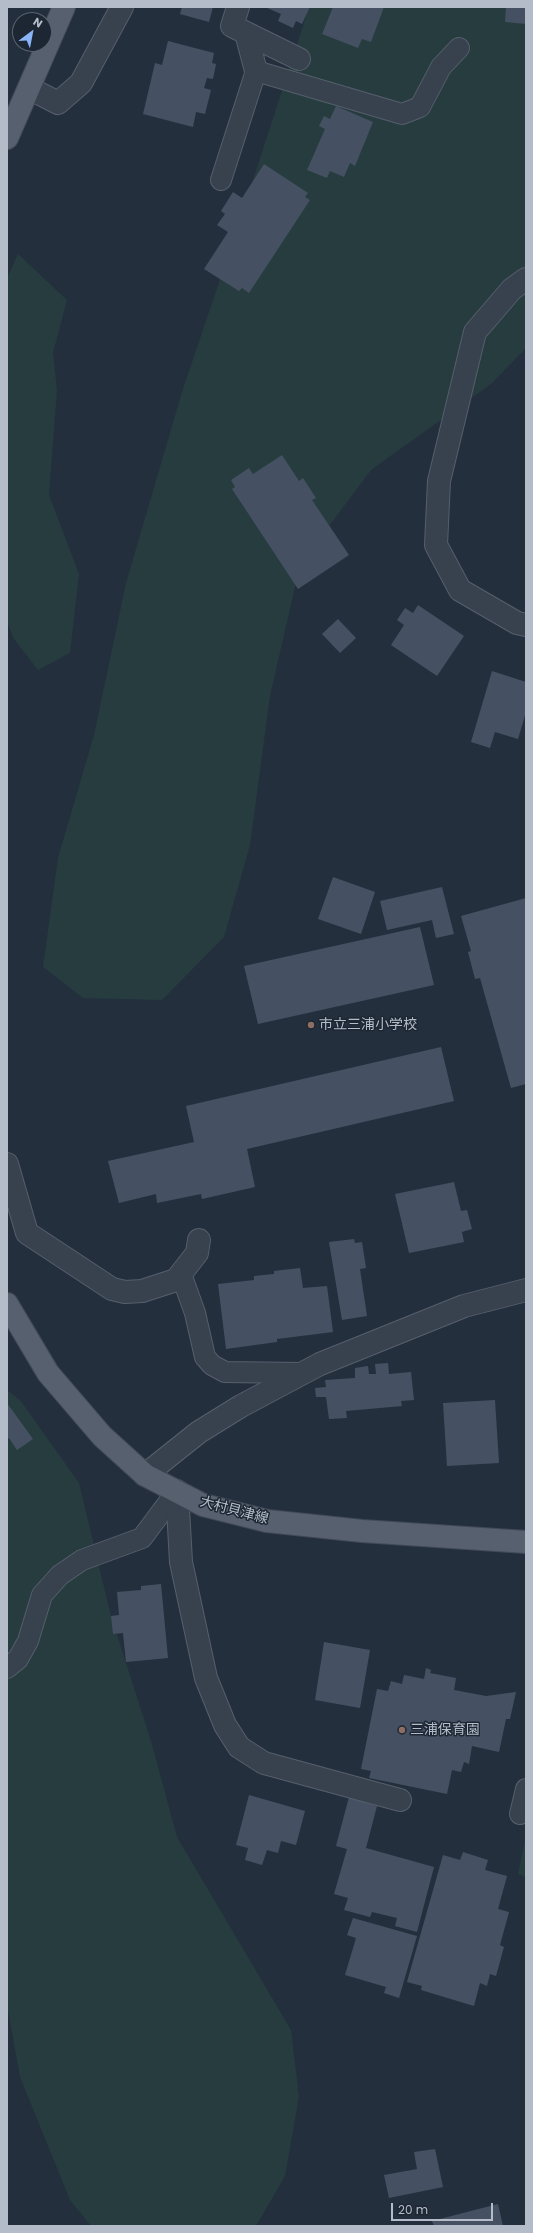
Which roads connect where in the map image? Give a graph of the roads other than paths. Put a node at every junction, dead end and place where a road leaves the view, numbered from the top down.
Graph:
1 (64, 7) edge
2 (122, 7) edge
3 (238, 7) edge
4 (246, 33) junction
5 (459, 48) dead end
6 (299, 59) dead end
7 (256, 71) junction
8 (29, 88) junction
9 (7, 138) edge
10 (221, 180) dead end
11 (526, 279) edge
12 (526, 625) edge
13 (7, 1164) edge
14 (199, 1240) dead end
15 (181, 1274) junction
16 (526, 1290) edge
17 (7, 1304) edge
18 (303, 1373) junction
19 (145, 1475) junction
20 (177, 1491) junction
21 (526, 1542) edge
22 (7, 1668) edge
23 (526, 1789) edge
24 (400, 1800) dead end
25 (520, 1814) dead end

1 - 8 main road
2 - 8 street
3 - 4 street
4 - 6 street
4 - 7 street
5 - 7 lane
7 - 10 lane
8 - 9 main road
11 - 12 street
13 - 15 street
14 - 15 street
15 - 18 lane
16 - 18 street
17 - 19 main road, 大村貝津線
18 - 19 street
19 - 20 main road, 大村貝津線
20 - 21 main road, 大村貝津線
20 - 22 lane
20 - 24 street
23 - 25 lane

